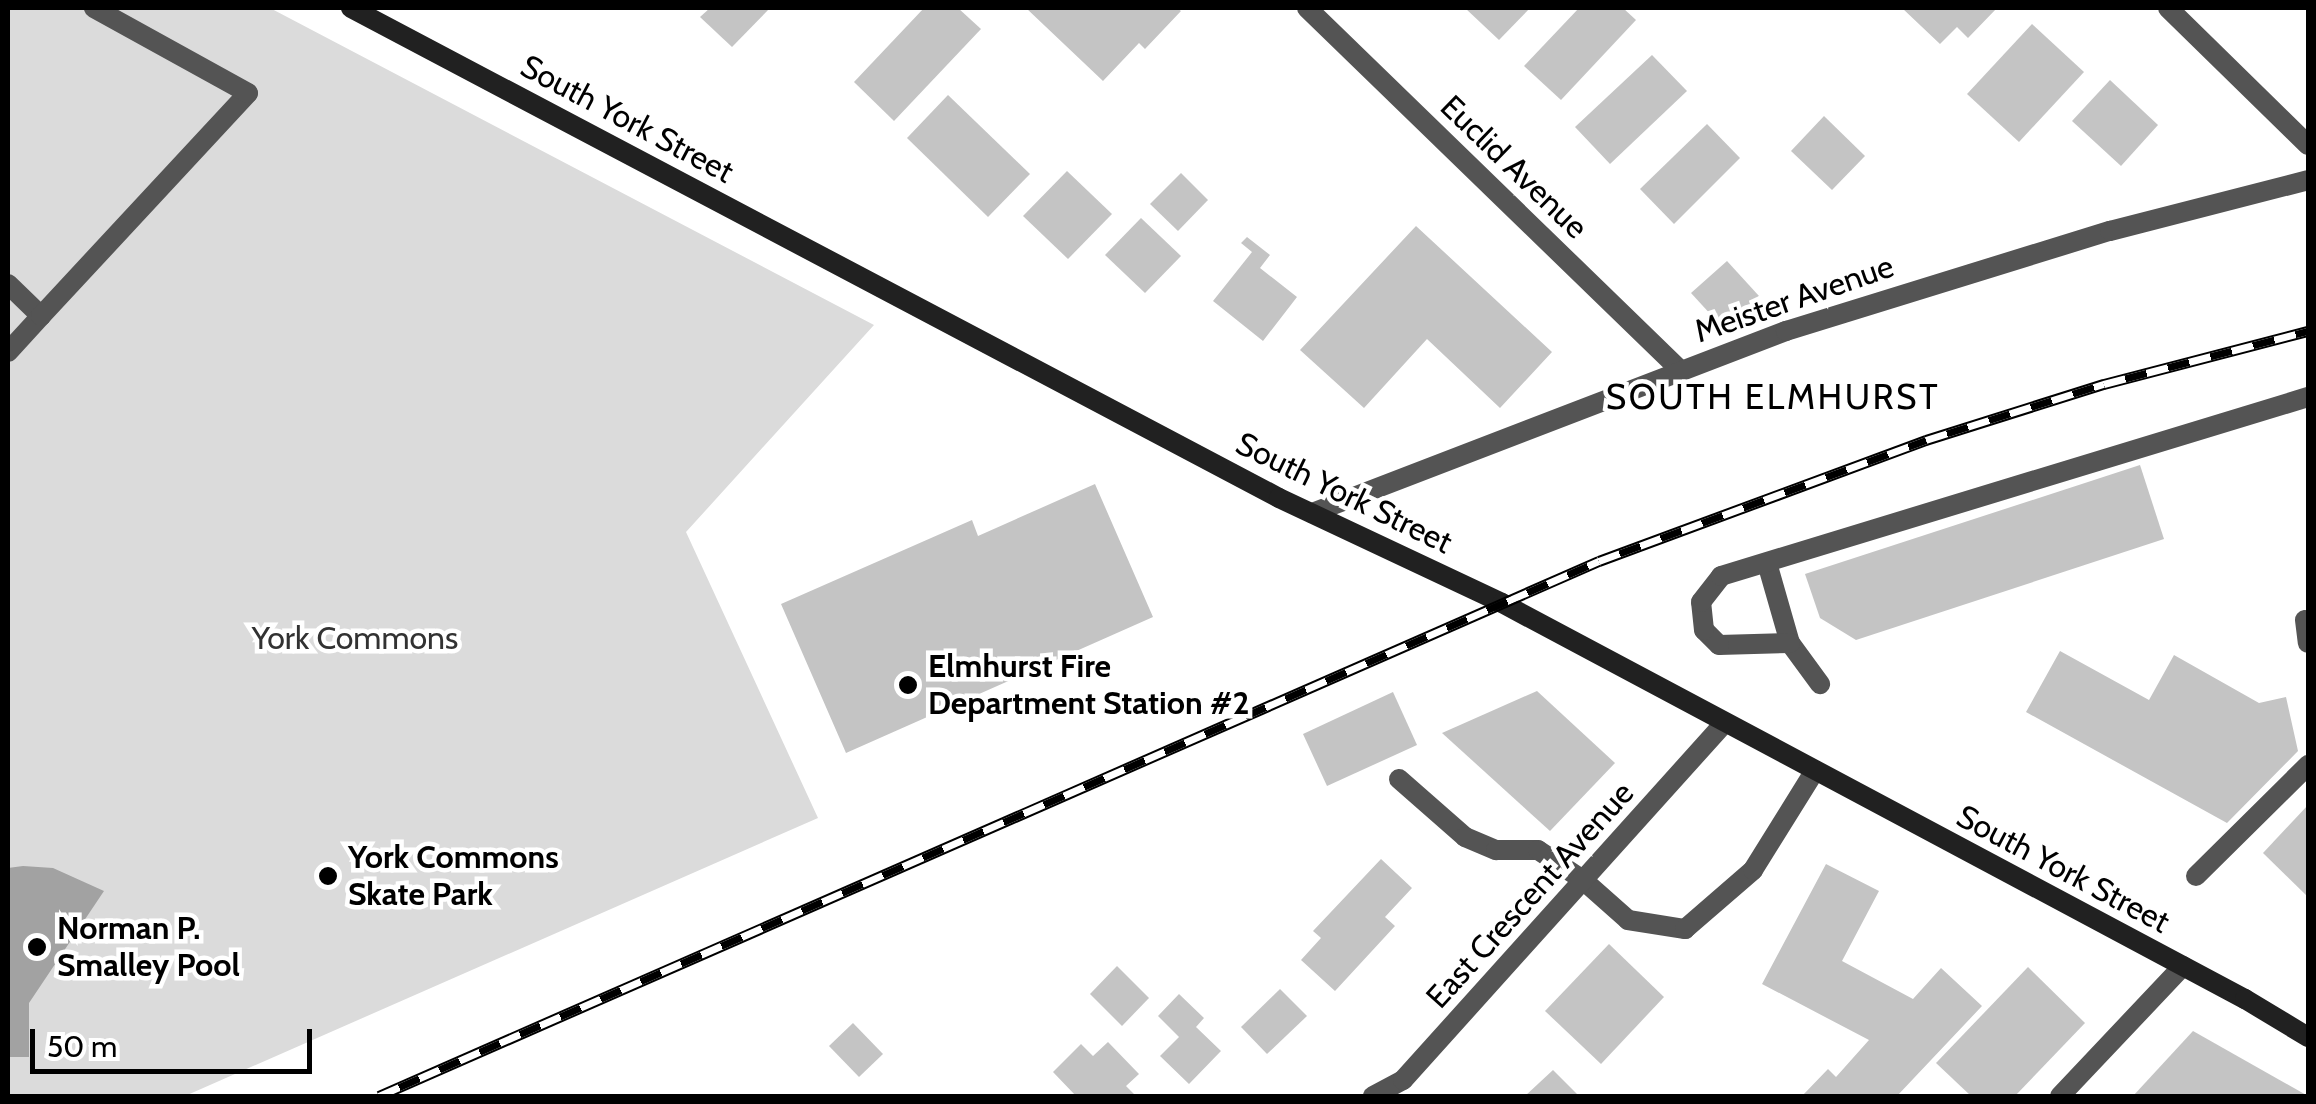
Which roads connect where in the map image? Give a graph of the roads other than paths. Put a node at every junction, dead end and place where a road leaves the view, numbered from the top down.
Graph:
1 (94, 8) edge
2 (351, 8) edge
3 (1307, 8) edge
4 (2168, 8) edge
5 (2308, 145) edge
6 (2308, 180) edge
7 (8, 284) edge
8 (42, 316) junction
9 (8, 352) edge
10 (1680, 370) junction
11 (2308, 397) edge
12 (1312, 513) junction
13 (1766, 563) junction
14 (2305, 620) dead end
15 (2308, 642) edge
16 (1790, 643) junction
17 (1820, 684) dead end
18 (1724, 724) junction
19 (2308, 766) edge
20 (1814, 772) junction
21 (1399, 779) dead end
22 (2196, 876) dead end
23 (1584, 880) junction
24 (2183, 966) junction
25 (2308, 1037) edge
26 (1373, 1096) edge
27 (2060, 1096) edge

1 - 8 street
2 - 12 main road, South York Street
3 - 10 street, Euclid Avenue
4 - 5 street
6 - 10 street, Meister Avenue
7 - 8 street
8 - 9 street
10 - 12 street, Meister Avenue
11 - 13 street
12 - 18 main road, South York Street
13 - 16 street
13 - 16 street
14 - 15 street
16 - 17 street
18 - 20 main road, South York Street
18 - 23 street, East Crescent Avenue
19 - 22 street
20 - 23 street
20 - 24 main road, South York Street
21 - 23 street
23 - 26 street, East Crescent Avenue
24 - 25 main road, South York Street
24 - 27 street

